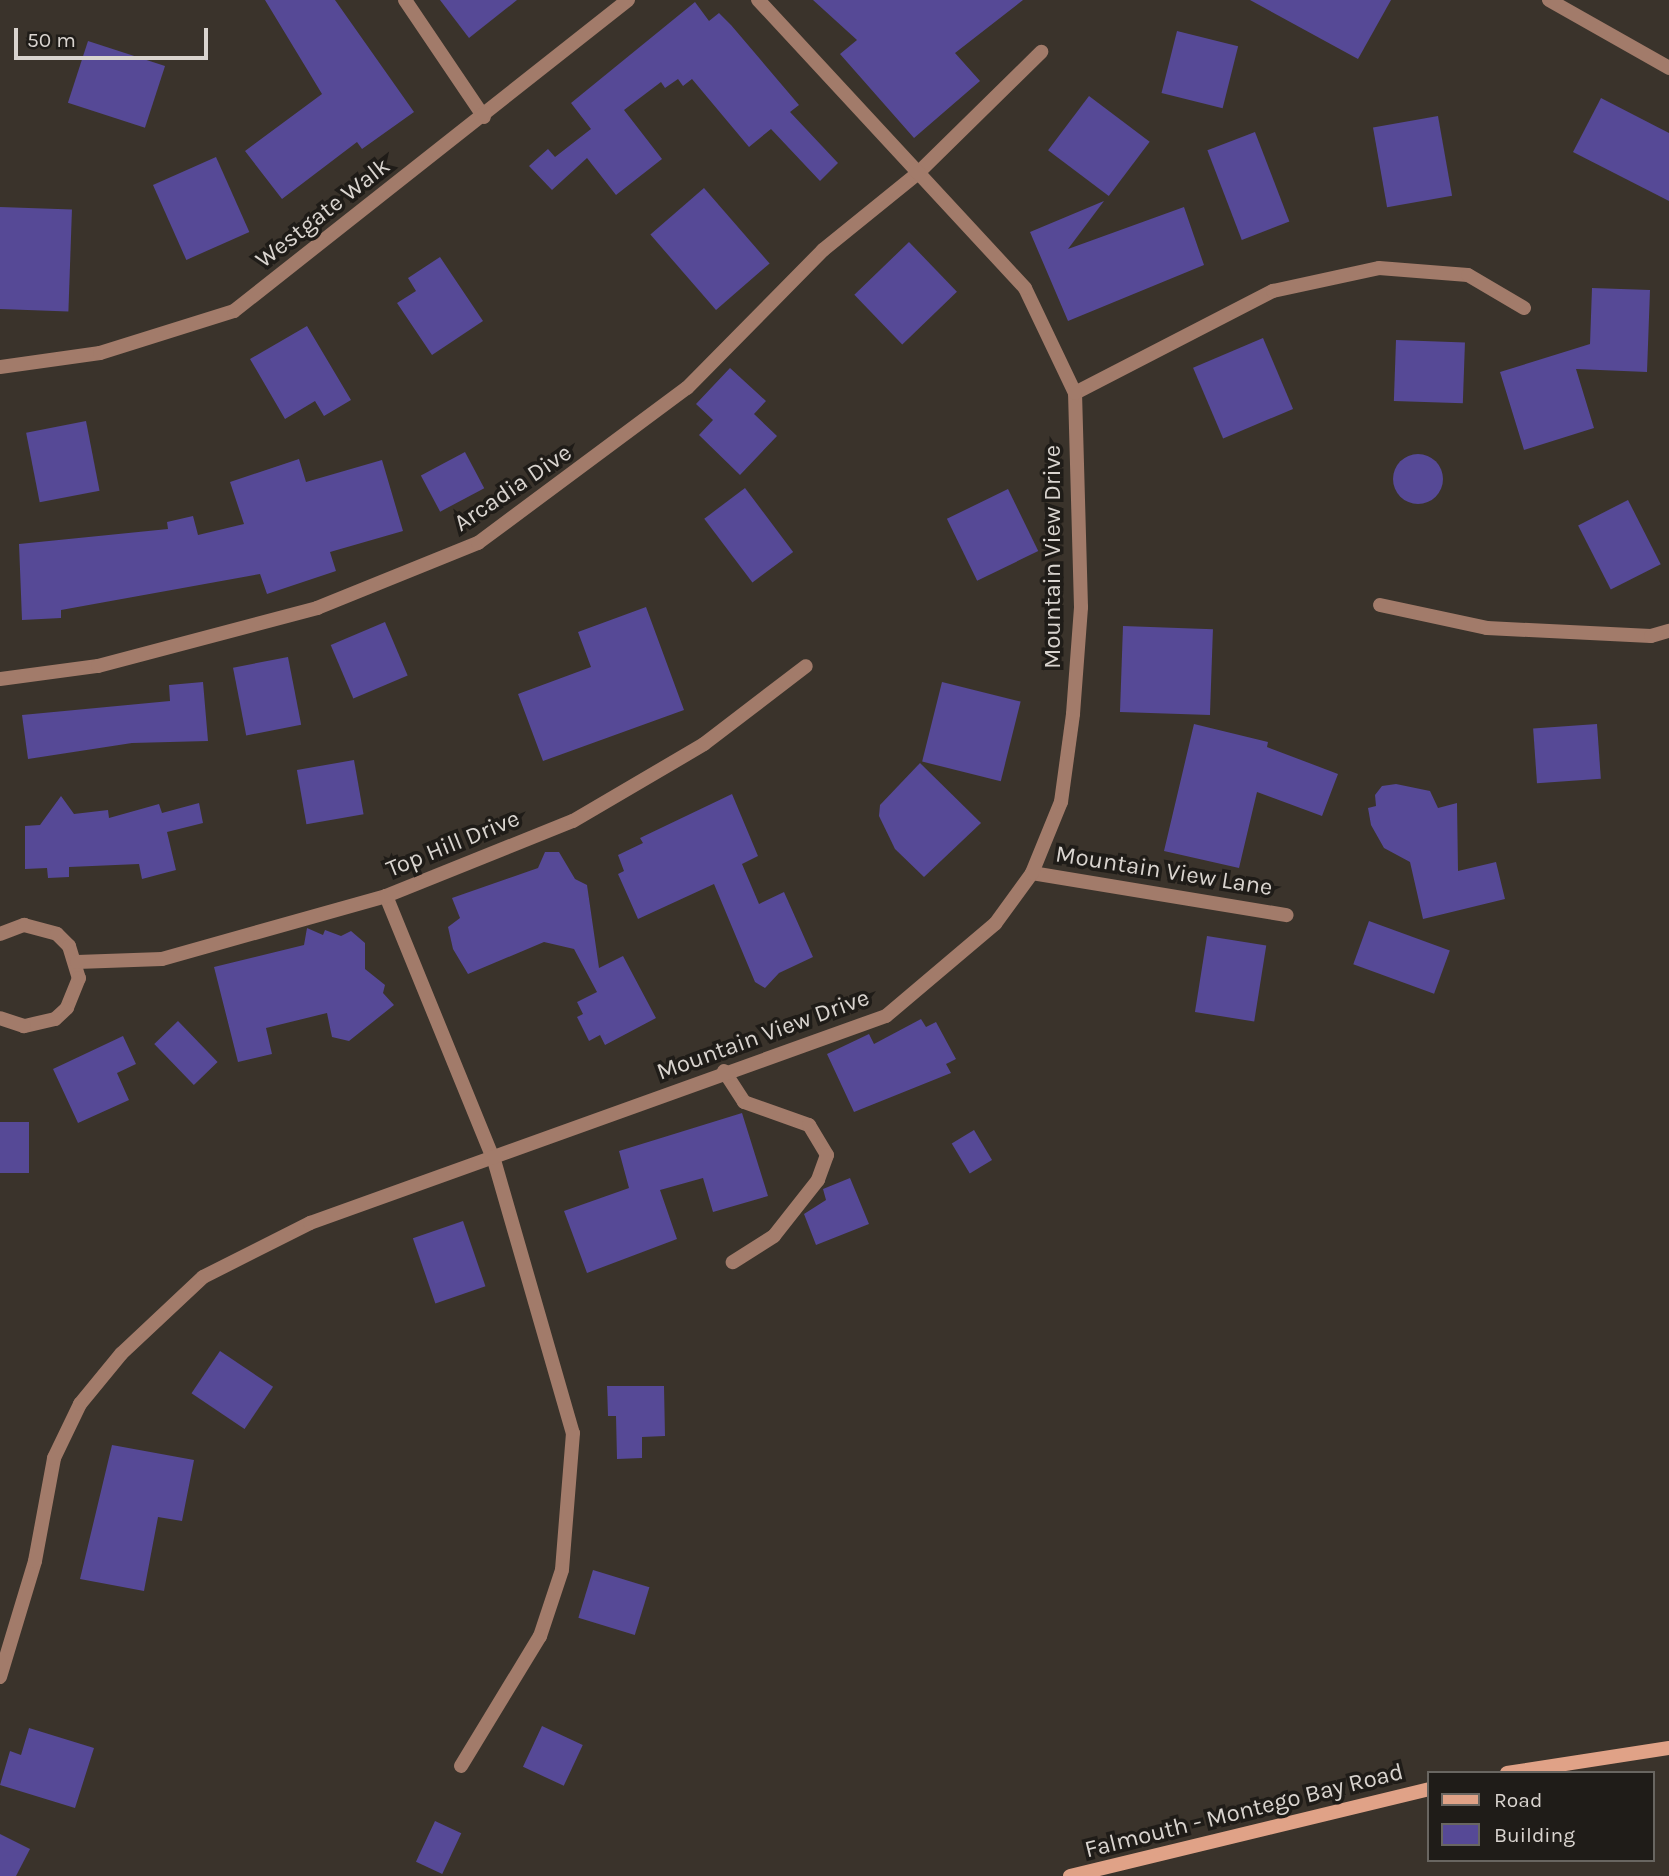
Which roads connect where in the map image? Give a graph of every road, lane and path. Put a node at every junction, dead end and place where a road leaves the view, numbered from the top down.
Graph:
1 (405, 0) edge
2 (628, 0) edge
3 (758, 0) edge
4 (1549, 0) edge
5 (1041, 52) dead end
6 (1669, 68) edge
7 (484, 117) junction
8 (918, 173) junction
9 (1524, 308) dead end
10 (0, 367) edge
11 (1074, 393) junction
12 (1380, 605) dead end
13 (1669, 631) edge
14 (806, 666) dead end
15 (0, 679) edge
16 (1032, 873) junction
17 (386, 896) junction
18 (1287, 915) dead end
19 (0, 934) edge
20 (77, 961) junction
21 (0, 1018) edge
22 (724, 1072) junction
23 (494, 1160) junction
24 (733, 1262) dead end
25 (0, 1677) edge
26 (1669, 1748) edge
27 (461, 1766) dead end
28 (1520, 1771) edge
29 (1428, 1789) edge
30 (1070, 1876) edge

1 - 7 street
2 - 7 street, Westgate Walk
3 - 8 street, Mountain View Drive
4 - 6 street
5 - 8 street, Arcadia Dive
7 - 10 street, Westgate Walk
8 - 11 street, Mountain View Drive
8 - 15 street, Arcadia Dive
9 - 11 street
11 - 16 street, Mountain View Drive
12 - 13 street
14 - 17 street, Top Hill Drive
16 - 18 street, Mountain View Lane
16 - 22 street, Mountain View Drive
17 - 20 street, Top Hill Drive
17 - 23 street
19 - 20 street
20 - 21 street
22 - 23 street, Mountain View Drive
22 - 24 street
23 - 25 street, Mountain View Drive
23 - 27 street
26 - 28 main road
29 - 30 main road, Falmouth - Montego Bay Road

